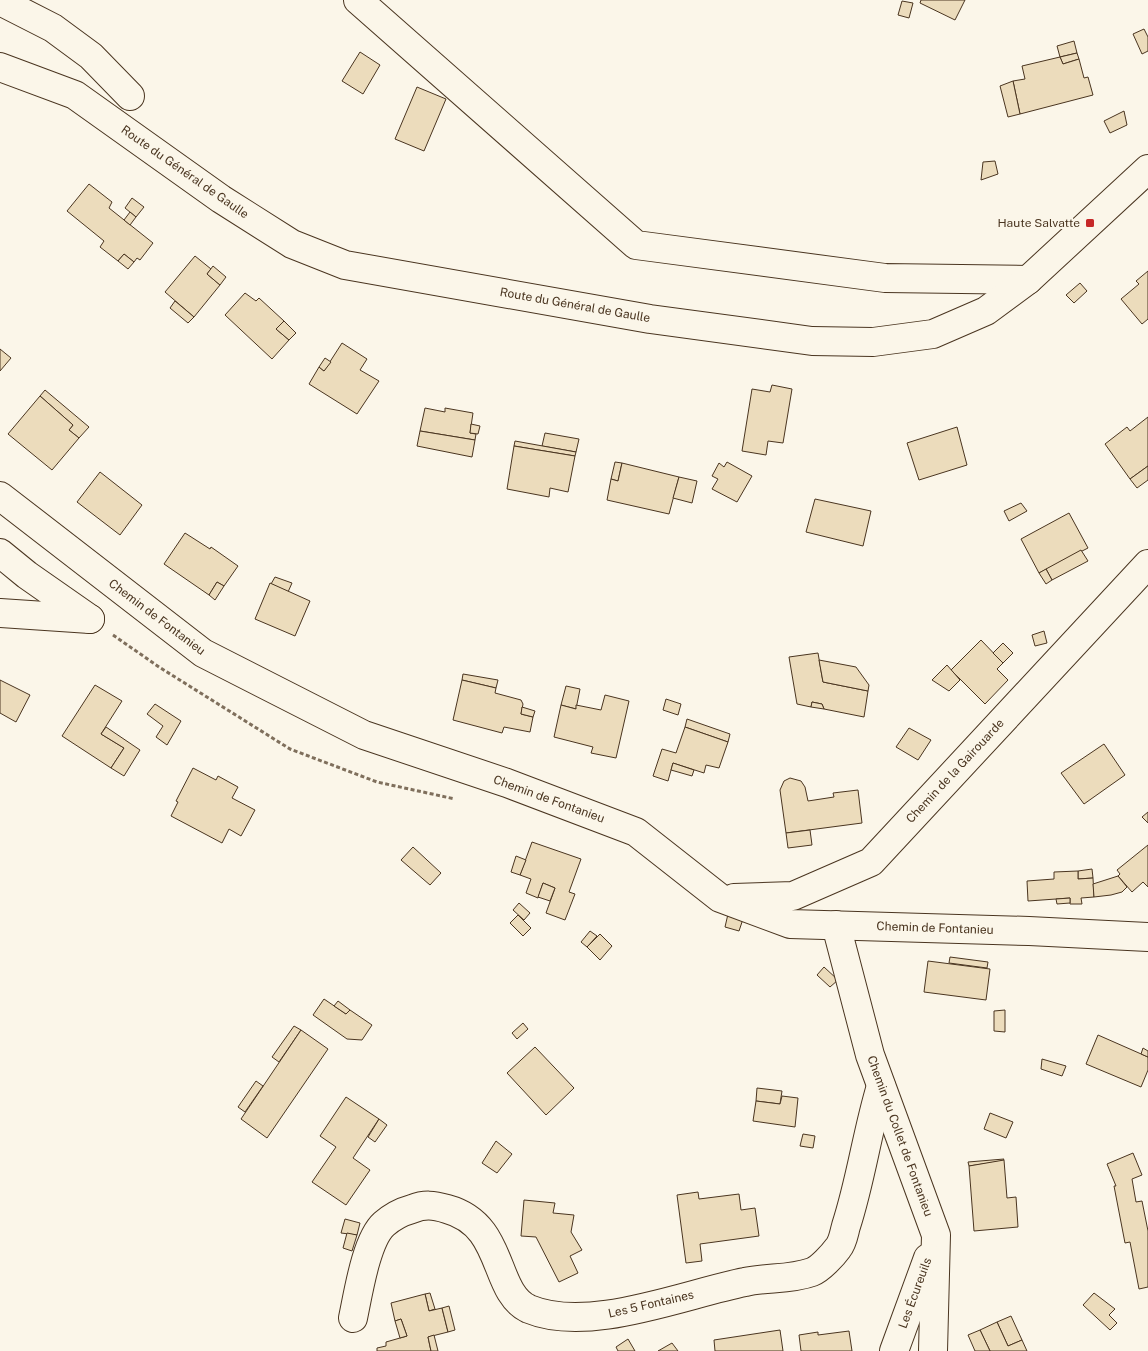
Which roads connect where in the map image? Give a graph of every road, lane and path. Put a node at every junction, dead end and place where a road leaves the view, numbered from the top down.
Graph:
1 (358, 0) edge
2 (0, 1) edge
3 (0, 67) edge
4 (130, 96) dead end
5 (1148, 169) edge
6 (1028, 280) junction
7 (0, 496) edge
8 (0, 553) edge
9 (1148, 564) edge
10 (0, 613) edge
11 (720, 898) junction
12 (836, 925) junction
13 (1148, 937) edge
14 (881, 1086) junction
15 (936, 1235) junction
16 (353, 1318) dead end
17 (894, 1351) edge
18 (933, 1351) edge

1 - 6 street
2 - 4 street
3 - 6 street, Route du Général de Gaulle
5 - 6 street, Route du Général de Gaulle
7 - 11 street, Chemin de Fontanieu
8 - 10 street
9 - 11 street, Chemin de la Gairouarde
11 - 12 street, Chemin de Fontanieu
12 - 13 street, Chemin de Fontanieu
12 - 14 street, Chemin du Collet de Fontanieu
14 - 15 street, Chemin du Collet de Fontanieu
14 - 16 street, Les 5 Fontaines
15 - 17 street, Les Écureuils
15 - 18 street, Chemin du Collet de Fontanieu

